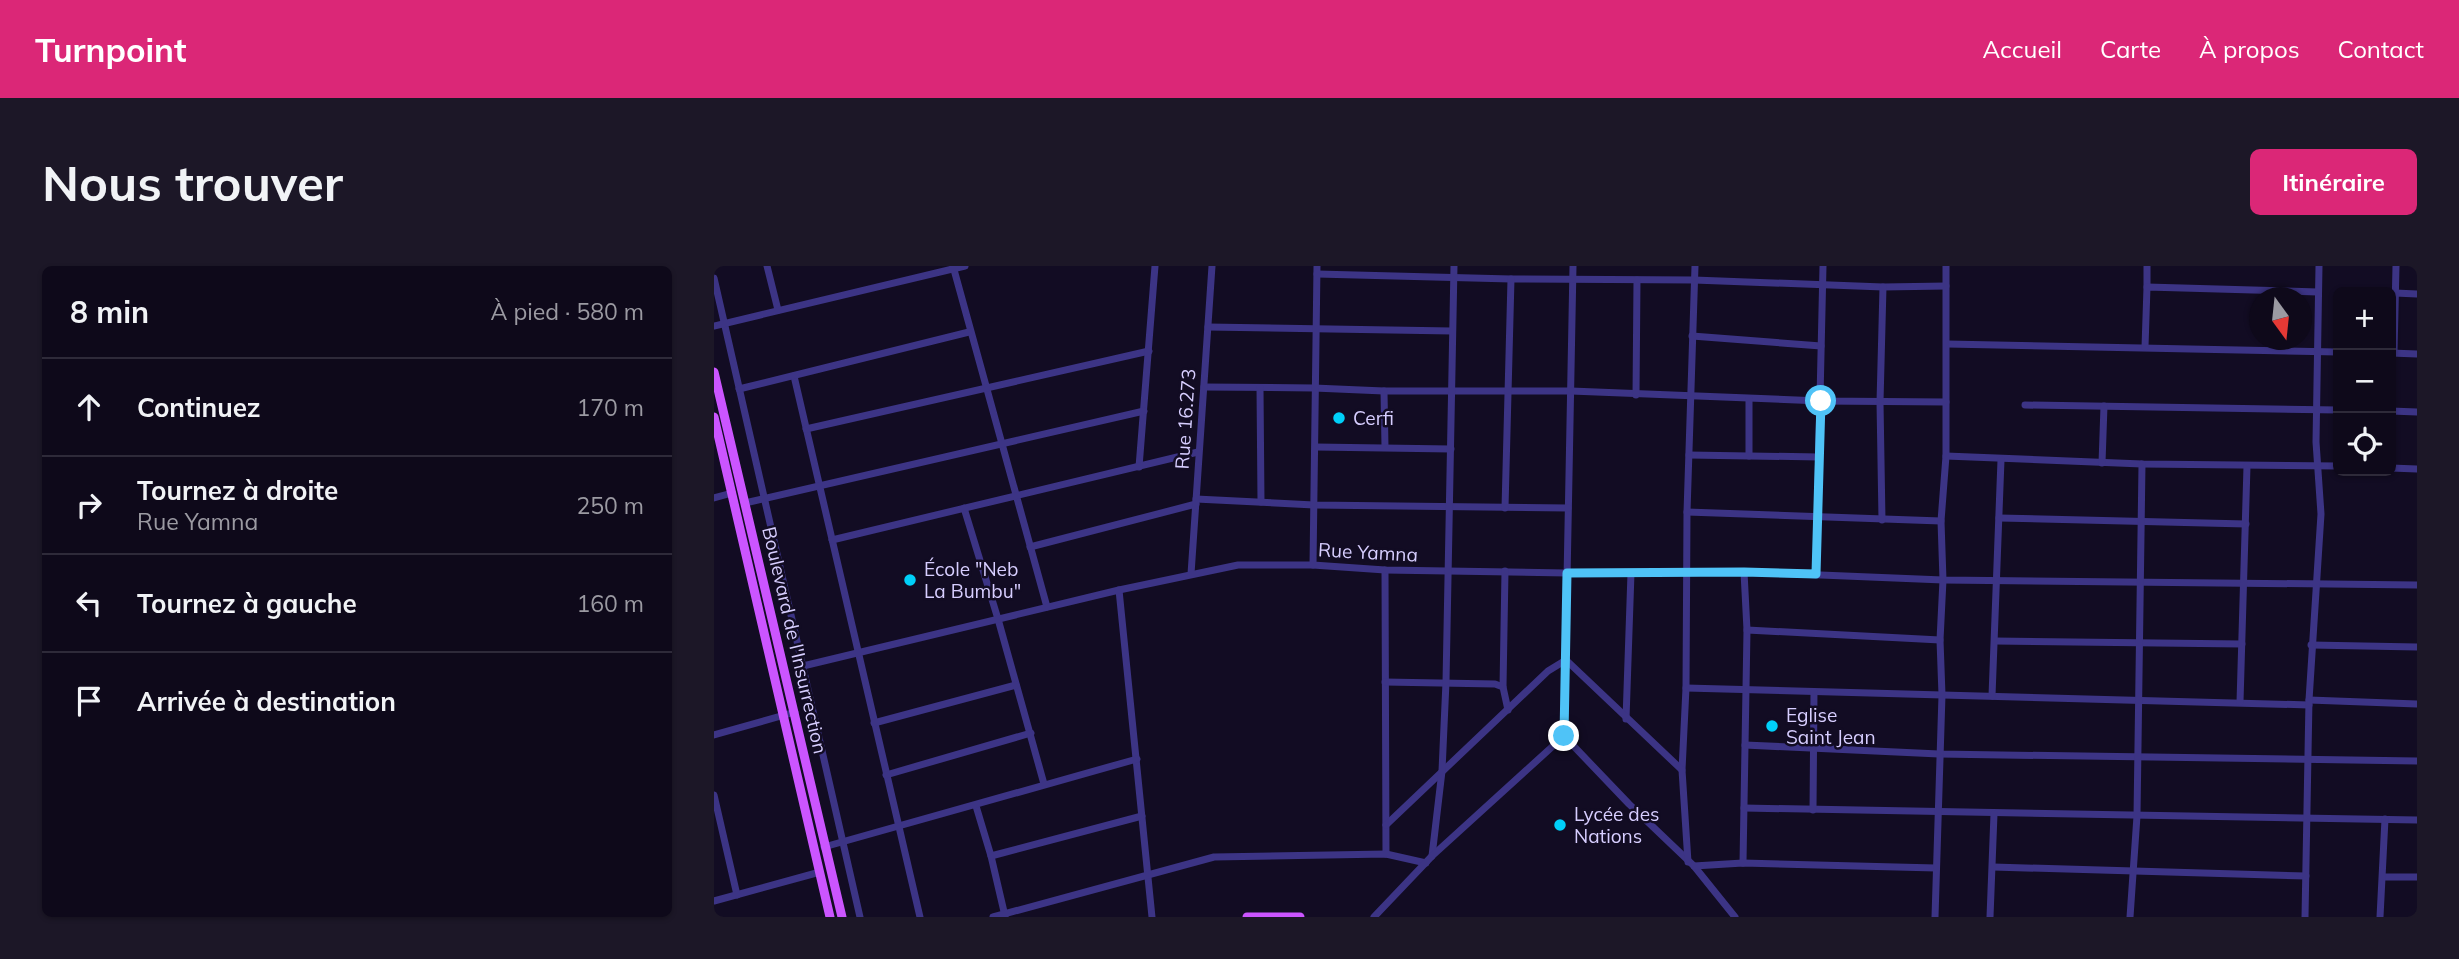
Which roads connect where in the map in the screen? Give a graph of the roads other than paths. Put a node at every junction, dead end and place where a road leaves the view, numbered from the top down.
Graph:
1 (767, 266) edge
2 (965, 266) edge
3 (1155, 266) edge
4 (1212, 266) edge
5 (1454, 266) edge
6 (1573, 266) edge
7 (1695, 266) edge
8 (1824, 266) edge
9 (1946, 266) edge
10 (2147, 266) edge
11 (2319, 266) edge
12 (2396, 266) edge
13 (953, 267) edge
14 (1317, 270) edge
15 (1454, 276) junction
16 (714, 278) edge
17 (1572, 278) junction
18 (1511, 279) junction
19 (1637, 280) junction
20 (1694, 280) junction
21 (1823, 284) junction
22 (1883, 286) junction
23 (1946, 286) junction
24 (2147, 287) junction
25 (2395, 287) edge
26 (2318, 292) junction
27 (2396, 293) edge
28 (2417, 294) edge
29 (778, 310) junction
30 (724, 323) junction
31 (714, 326) edge
32 (1208, 327) junction
33 (1316, 329) junction
34 (1452, 331) junction
35 (969, 332) junction
36 (1692, 336) junction
37 (1947, 344) junction
38 (1821, 345) junction
39 (2145, 347) junction
40 (1149, 351) junction
41 (2316, 351) junction
42 (2333, 352) edge
43 (2396, 353) edge
44 (2417, 354) edge
45 (714, 372) edge
46 (794, 376) junction
47 (1203, 387) junction
48 (1260, 387) junction
49 (985, 388) junction
50 (1314, 388) junction
51 (739, 389) junction
52 (1508, 390) junction
53 (1384, 391) junction
54 (1452, 391) junction
55 (1571, 391) junction
56 (1636, 395) junction
57 (1690, 397) junction
58 (1749, 399) junction
59 (1821, 401) junction
60 (1880, 402) junction
61 (1946, 402) junction
62 (2025, 405) dead end
63 (2104, 406) junction
64 (2316, 410) junction
65 (1144, 411) junction
66 (2333, 411) edge
67 (2396, 411) edge
68 (2417, 412) edge
69 (714, 417) edge
70 (806, 429) junction
71 (729, 434) junction
72 (716, 437) edge
73 (1001, 444) junction
74 (1316, 447) junction
75 (1385, 447) junction
76 (1451, 449) junction
77 (1198, 452) junction
78 (1689, 455) junction
79 (1749, 456) junction
80 (1947, 456) junction
81 (1819, 457) junction
82 (2001, 460) junction
83 (2102, 463) junction
84 (2142, 464) junction
85 (2317, 465) junction
86 (2247, 466) junction
87 (2333, 466) edge
88 (1139, 467) junction
89 (2396, 468) edge
90 (2417, 469) edge
91 (820, 486) junction
92 (732, 493) junction
93 (1016, 496) junction
94 (714, 498) edge
95 (764, 499) junction
96 (1196, 501) junction
97 (1261, 502) junction
98 (746, 503) junction
99 (1314, 505) junction
100 (1450, 507) junction
101 (964, 508) junction
102 (1505, 508) junction
103 (1568, 508) junction
104 (1688, 512) junction
105 (1817, 517) junction
106 (1999, 518) junction
107 (1882, 520) junction
108 (1941, 521) junction
109 (2141, 522) junction
110 (2246, 524) junction
111 (832, 540) junction
112 (1030, 547) junction
113 (1313, 565) junction
114 (1385, 570) junction
115 (1447, 570) junction
116 (1505, 571) junction
117 (1744, 572) junction
118 (1567, 573) junction
119 (1630, 573) junction
120 (1688, 573) junction
121 (1191, 574) junction
122 (1816, 574) junction
123 (1943, 580) junction
124 (1998, 581) junction
125 (2140, 582) junction
126 (2245, 582) junction
127 (2316, 583) junction
128 (2417, 585) edge
129 (1119, 590) junction
130 (1047, 607) junction
131 (998, 619) junction
132 (1747, 630) junction
133 (1940, 640) junction
134 (1995, 641) junction
135 (2139, 643) junction
136 (2242, 644) junction
137 (2311, 645) junction
138 (2417, 647) edge
139 (857, 653) junction
140 (1566, 660) junction
141 (803, 666) junction
142 (1385, 682) junction
143 (1446, 682) junction
144 (1016, 685) junction
145 (1503, 687) junction
146 (1686, 688) junction
147 (1746, 690) junction
148 (1814, 692) junction
149 (1942, 695) junction
150 (1992, 696) junction
151 (2138, 698) junction
152 (2240, 702) junction
153 (2309, 702) junction
154 (2417, 704) edge
155 (1508, 710) junction
156 (795, 712) junction
157 (784, 714) junction
158 (1626, 719) junction
159 (874, 723) junction
160 (1031, 733) junction
161 (714, 735) edge
162 (1564, 736) junction
163 (1745, 745) junction
164 (1814, 748) junction
165 (1939, 754) junction
166 (2138, 757) junction
167 (1137, 759) junction
168 (2306, 760) junction
169 (2417, 761) edge
170 (1682, 770) junction
171 (1442, 771) junction
172 (886, 775) junction
173 (1044, 784) junction
174 (714, 795) edge
175 (976, 806) junction
176 (1744, 808) junction
177 (1813, 810) junction
178 (1937, 812) junction
179 (1994, 814) junction
180 (1142, 816) junction
181 (2137, 816) junction
182 (2307, 818) junction
183 (2385, 819) junction
184 (2417, 820) edge
185 (1386, 825) junction
186 (899, 827) junction
187 (843, 842) junction
188 (824, 847) junction
189 (1386, 854) junction
190 (991, 856) junction
191 (1432, 856) junction
192 (1426, 863) junction
193 (1743, 863) junction
194 (1691, 864) junction
195 (1993, 867) junction
196 (1936, 868) junction
197 (2134, 871) junction
198 (820, 873) junction
199 (1148, 874) junction
200 (2306, 876) junction
201 (2384, 877) junction
202 (2417, 877) edge
203 (737, 895) junction
204 (714, 901) edge
205 (1004, 916) edge
206 (831, 917) edge
207 (842, 917) edge
208 (860, 917) edge
209 (920, 917) edge
210 (993, 917) edge
211 (1152, 917) edge
212 (1247, 917) edge
213 (1300, 917) edge
214 (1374, 917) edge
215 (1735, 917) edge
216 (1935, 917) edge
217 (1990, 917) edge
218 (2130, 917) edge
219 (2305, 917) edge
220 (2380, 917) edge

1 - 29 street
2 - 13 street
3 - 40 street
4 - 32 street, Rue 16.273
5 - 15 street
6 - 17 street
7 - 20 street
8 - 21 street
9 - 23 street
10 - 24 street
11 - 26 street
12 - 25 street
13 - 29 street
13 - 35 street
14 - 15 street
14 - 33 street
15 - 18 street
15 - 34 street
16 - 30 street
17 - 18 street
17 - 19 street
17 - 55 street
18 - 52 street
19 - 20 street
19 - 56 street
20 - 21 street
20 - 36 street
21 - 22 street
21 - 38 street
22 - 23 street
22 - 60 street
23 - 37 street
24 - 26 street
24 - 39 street
26 - 41 street
27 - 28 street
29 - 30 street
30 - 31 street
30 - 51 street
32 - 33 street
32 - 47 street, Rue 16.273
33 - 34 street
33 - 50 street
34 - 54 street
35 - 46 street
35 - 49 street
36 - 38 street
36 - 57 street
37 - 39 street
37 - 61 street
38 - 59 street
39 - 41 street
40 - 49 street
40 - 65 street
41 - 42 street
41 - 64 street
43 - 44 street
45 - 71 main road, Boulevard de l'Insurrection
46 - 51 street
46 - 70 street
47 - 48 street
47 - 77 street, Rue 16.273
48 - 50 street
48 - 97 street
49 - 70 street
49 - 73 street
50 - 53 street
50 - 74 street
51 - 95 street
52 - 54 street
52 - 55 street
52 - 102 street
53 - 54 street
53 - 75 street
54 - 76 street
55 - 56 street
55 - 103 street
56 - 57 street
57 - 58 street
57 - 78 street
58 - 59 street
58 - 79 street
59 - 60 street
59 - 81 street
60 - 61 street
60 - 107 street
61 - 80 street
62 - 63 street
63 - 64 street
63 - 83 street
64 - 66 street
64 - 85 street
65 - 73 street
65 - 88 street
67 - 68 street
69 - 72 main road, Boulevard de l'Insurrection
70 - 91 street
71 - 72 street
71 - 98 main road, Boulevard de l'Insurrection
72 - 92 main road, Boulevard de l'Insurrection
73 - 91 street
73 - 93 street
74 - 75 street
74 - 99 street
75 - 76 street
76 - 100 street
77 - 88 street
77 - 96 street, Rue 16.273
78 - 79 street
78 - 104 street
79 - 81 street
80 - 82 street
80 - 108 street
81 - 105 street
82 - 83 street
82 - 106 street
83 - 84 street
84 - 86 street
84 - 109 street
85 - 86 street
85 - 87 street
85 - 127 street
86 - 110 street
88 - 93 street
89 - 90 street
91 - 95 street
91 - 111 street
92 - 94 street
92 - 157 main road, Boulevard de l'Insurrection
93 - 101 street
93 - 112 street
95 - 98 street
95 - 141 street
96 - 97 street
96 - 112 street
96 - 121 street, Rue 16.273
97 - 99 street
98 - 156 main road, Boulevard de l'Insurrection
99 - 100 street
99 - 113 street
100 - 102 street
100 - 115 street
101 - 111 street
101 - 131 street
102 - 103 street
103 - 118 street
104 - 105 street
104 - 120 street
105 - 107 street
105 - 122 street
106 - 109 street
106 - 124 street
107 - 108 street
108 - 123 street
109 - 110 street
109 - 125 street
110 - 126 street
111 - 139 street
112 - 130 street
113 - 114 street, Rue Yamna
113 - 121 street, Rue Yamna
114 - 115 street, Rue Yamna
114 - 142 street
115 - 116 street, Rue Yamna
115 - 143 street
116 - 118 street, Rue Yamna
116 - 145 street
117 - 120 street, Rue Yamna
117 - 122 street, Rue Yamna
117 - 132 street
118 - 119 street, Rue Yamna
118 - 140 street
119 - 120 street, Rue Yamna
119 - 158 street
120 - 146 street
121 - 129 street, Rue Yamna
122 - 123 street, Rue Yamna
123 - 124 street, Rue Yamna
123 - 133 street
124 - 125 street, Rue Yamna
124 - 134 street
125 - 126 street, Rue Yamna
125 - 135 street
126 - 127 street, Rue Yamna
126 - 136 street
127 - 128 street, Rue Yamna
127 - 137 street
129 - 130 street, Rue Yamna
129 - 167 street
130 - 131 street, Rue Yamna
131 - 139 street, Rue Yamna
131 - 144 street
132 - 133 street
132 - 147 street
133 - 149 street
134 - 135 street
134 - 150 street
135 - 136 street
135 - 151 street
136 - 152 street
137 - 138 street
137 - 153 street
139 - 141 street, Rue Yamna
139 - 159 street
140 - 155 street
140 - 158 street
140 - 162 street
141 - 187 street
142 - 143 street
142 - 185 street
143 - 145 street
143 - 171 street
144 - 159 street
144 - 160 street
145 - 155 street
146 - 147 street
146 - 170 street
147 - 148 street
147 - 163 street
148 - 149 street
148 - 164 street
149 - 150 street
149 - 165 street
150 - 151 street
151 - 152 street
151 - 166 street
152 - 153 street
153 - 154 street
153 - 168 street
155 - 171 street
156 - 157 street
156 - 188 main road, Boulevard de l'Insurrection
157 - 161 street
157 - 198 main road, Boulevard de l'Insurrection
158 - 170 street
159 - 172 street
160 - 172 street
160 - 173 street
162 - 191 street
162 - 194 street
163 - 164 street
163 - 176 street
164 - 165 street
164 - 177 street
165 - 166 street
165 - 178 street
166 - 168 street
166 - 181 street
167 - 173 street
167 - 180 street
168 - 169 street
168 - 182 street
170 - 194 street
171 - 185 street
171 - 191 street
172 - 186 street
173 - 175 street
174 - 203 street
175 - 186 street
175 - 190 street
176 - 177 street
176 - 193 street
177 - 178 street
178 - 179 street
178 - 196 street
179 - 181 street
179 - 195 street
180 - 190 street
180 - 199 street
181 - 182 street
181 - 197 street
182 - 183 street
182 - 200 street
183 - 184 street
183 - 201 street
185 - 189 street
186 - 187 street
186 - 209 street
187 - 188 street
187 - 208 street
188 - 207 main road, Boulevard de l'Insurrection
189 - 192 street
189 - 199 street
190 - 205 street
191 - 192 street
192 - 214 street
193 - 194 street
193 - 196 street
194 - 215 street
195 - 197 street
195 - 217 street
196 - 216 street
197 - 200 street
197 - 218 street
198 - 203 street
198 - 206 main road, Boulevard de l'Insurrection
199 - 205 street
199 - 211 street
200 - 219 street
201 - 202 street
201 - 220 street
203 - 204 street
205 - 210 street
212 - 213 main road

